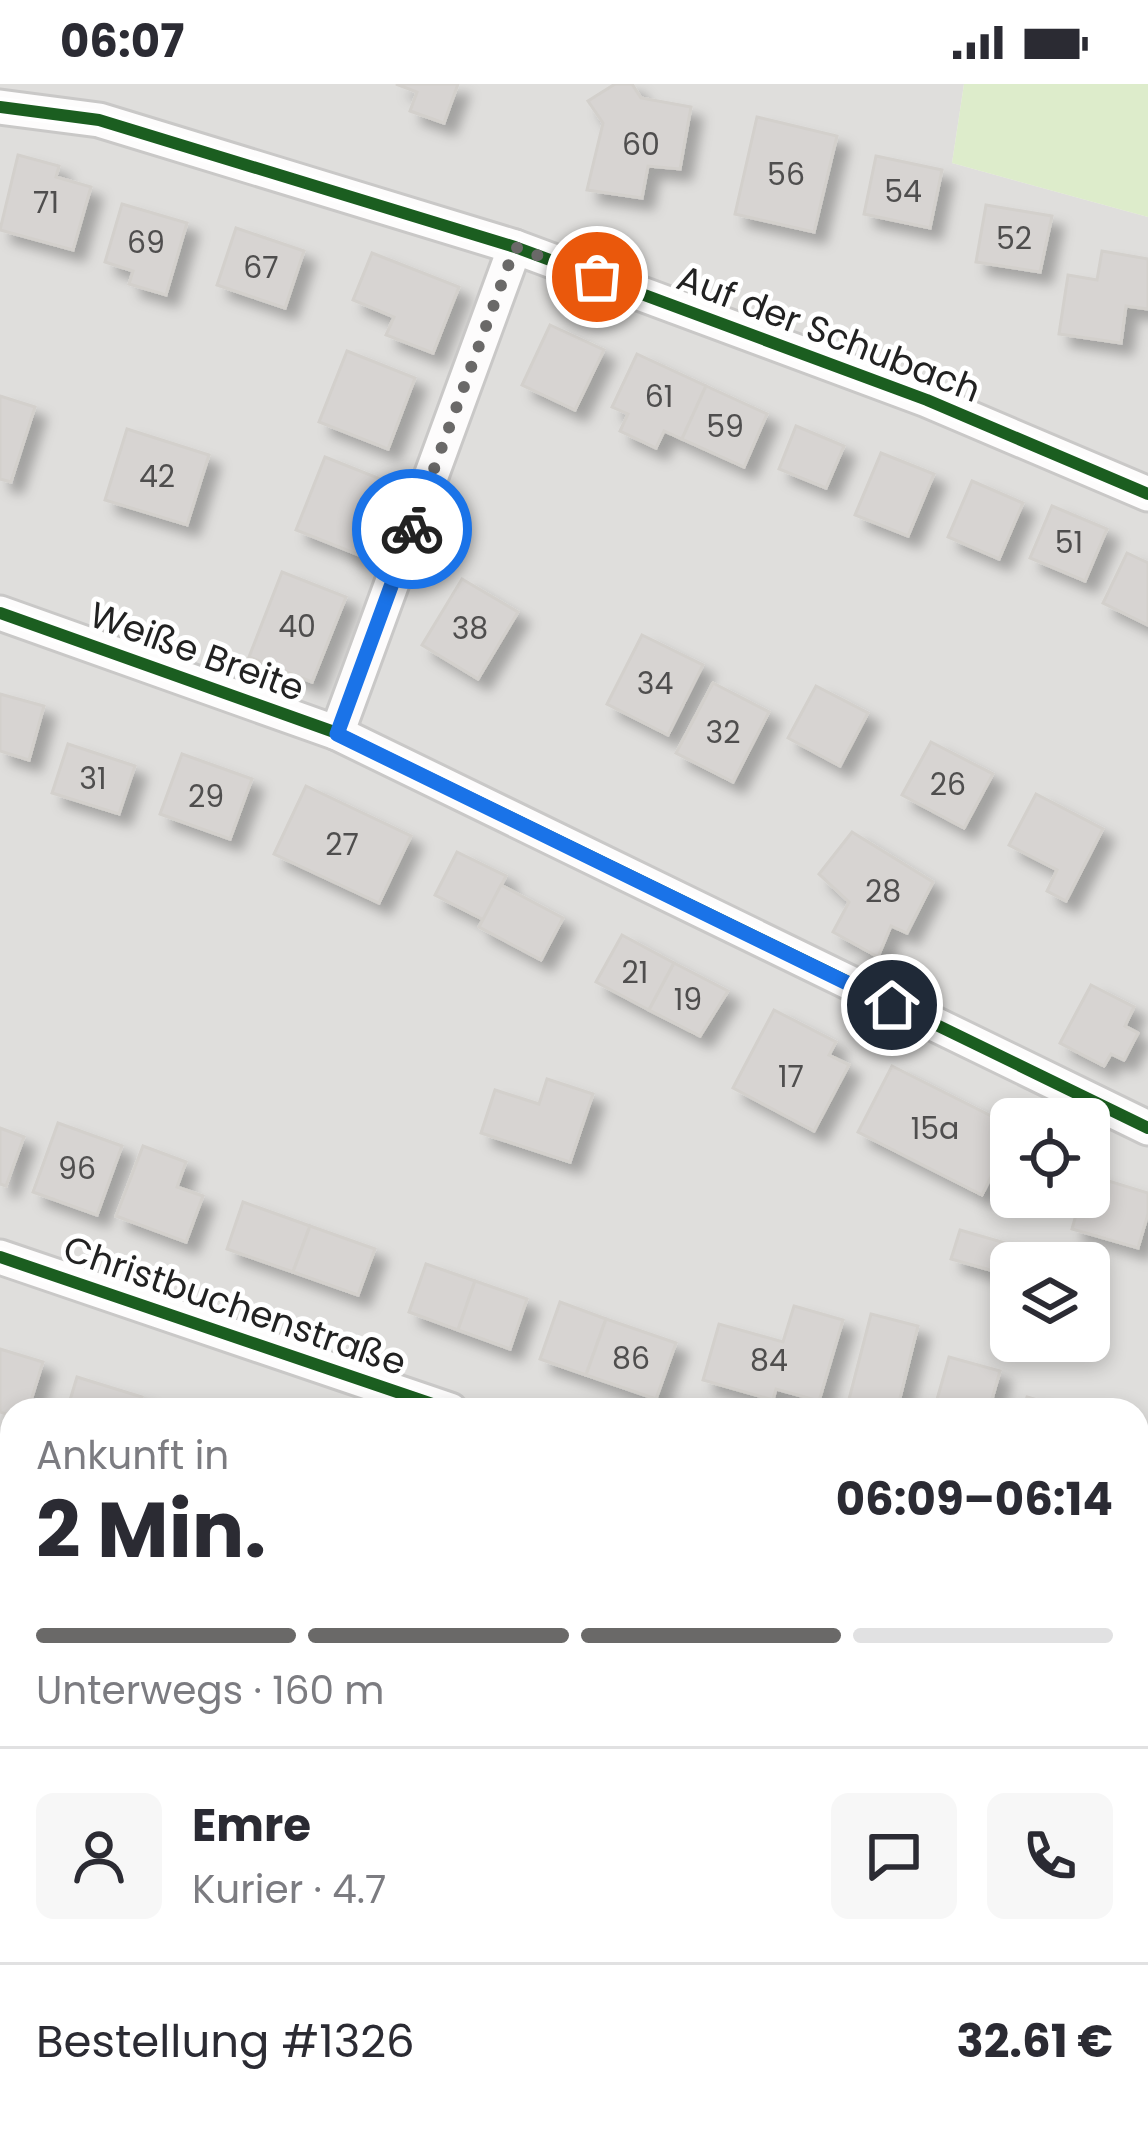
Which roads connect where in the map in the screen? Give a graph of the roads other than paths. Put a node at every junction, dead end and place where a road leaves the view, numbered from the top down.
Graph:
1 (0, 107) edge
2 (515, 247) junction
3 (1148, 494) edge
4 (0, 614) edge
5 (337, 734) junction
6 (1148, 1128) edge
7 (0, 1256) edge
8 (415, 1398) edge

1 - 2 street, Auf der Schubach
2 - 3 street, Auf der Schubach
2 - 5 street, Weiße Breite
4 - 5 street, Weiße Breite
5 - 6 street, Weiße Breite
7 - 8 street, Christbuchenstraße

